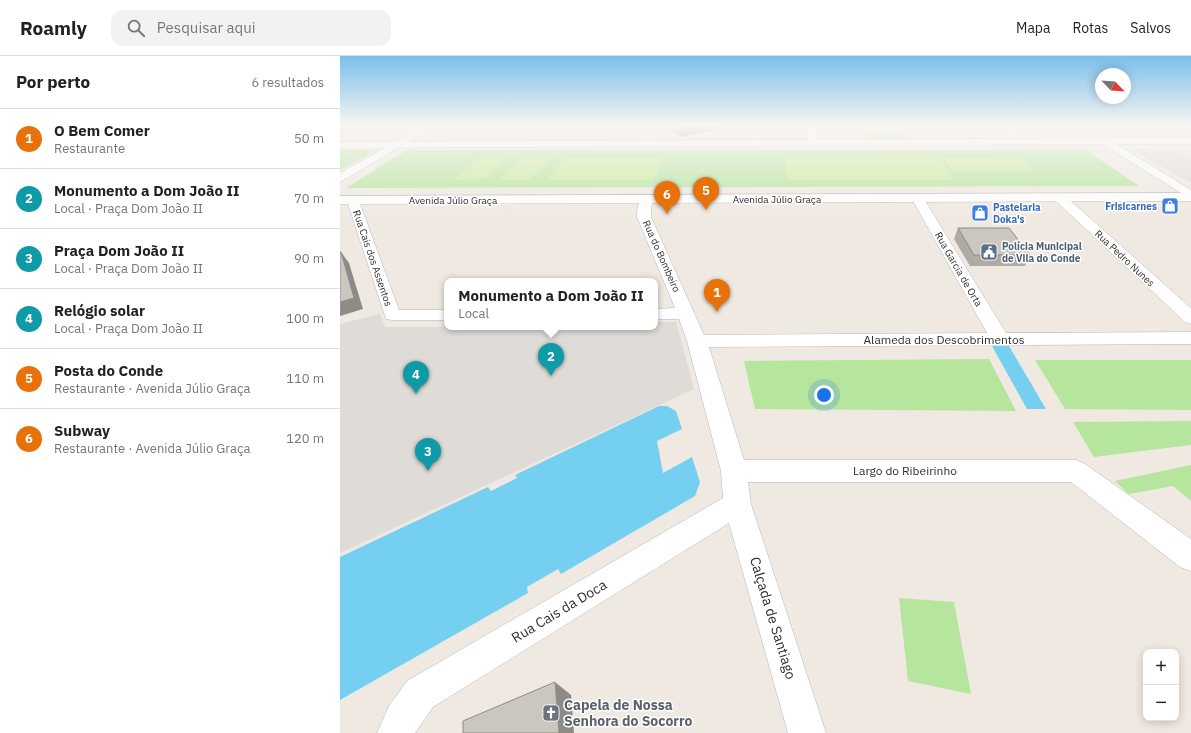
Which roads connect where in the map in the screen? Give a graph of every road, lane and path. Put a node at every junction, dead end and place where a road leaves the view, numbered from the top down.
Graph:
1 (375, 158) edge
2 (1130, 158) edge
3 (340, 178) edge
4 (1191, 196) edge
5 (1060, 198) junction
6 (647, 199) junction
7 (918, 199) junction
8 (347, 201) edge
9 (686, 313) junction
10 (658, 314) edge
11 (444, 315) edge
12 (1191, 318) edge
13 (1191, 338) edge
14 (1000, 339) junction
15 (697, 341) junction
16 (734, 471) junction
17 (737, 504) junction
18 (1191, 557) edge
19 (396, 733) edge
20 (807, 733) edge

1 - 3 street
2 - 4 street, Avenida Júlio Graça
4 - 5 street, Avenida Júlio Graça
5 - 7 street, Avenida Júlio Graça
5 - 12 street, Rua Pedro Nunes
6 - 7 street, Avenida Júlio Graça
6 - 8 street, Avenida Júlio Graça
6 - 9 street, Rua do Bombeiro
7 - 14 street, Rua Garcia de Orta
8 - 11 street, Rua Cais dos Assentos
9 - 10 street
9 - 15 street, Rua do Bombeiro
13 - 14 street, Alameda dos Descobrimentos
14 - 15 street, Alameda dos Descobrimentos
15 - 16 street, Rua do Bombeiro
16 - 17 street, Calçada de Santiago
16 - 18 street, Largo do Ribeirinho
17 - 19 street, Rua Cais da Doca
17 - 20 street, Calçada de Santiago

